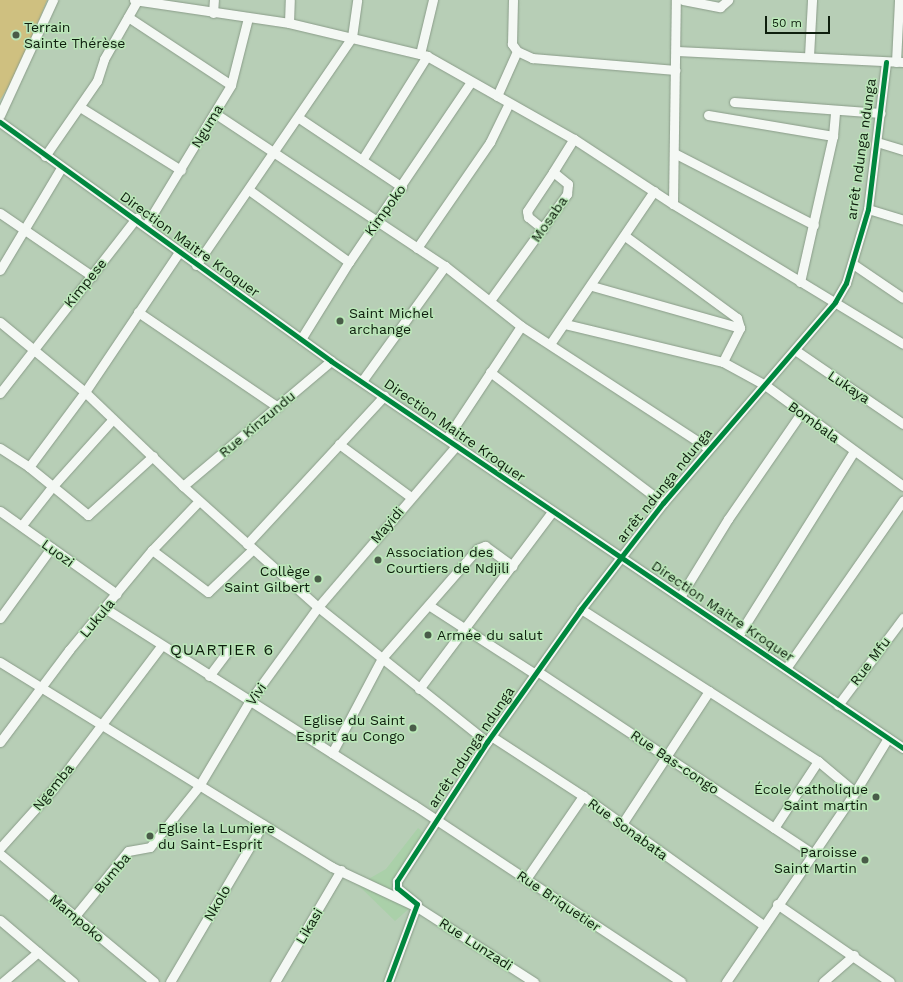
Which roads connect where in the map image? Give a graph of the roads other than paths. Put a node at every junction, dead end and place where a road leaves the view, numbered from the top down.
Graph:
1 (53, 0) edge
2 (134, 0) edge
3 (137, 0) edge
4 (214, 0) edge
5 (290, 0) edge
6 (357, 0) edge
7 (433, 0) edge
8 (513, 0) edge
9 (676, 0) edge
10 (683, 0) edge
11 (728, 0) edge
12 (812, 0) edge
13 (900, 0) edge
14 (213, 13) junction
15 (128, 17) junction
16 (248, 18) junction
17 (289, 23) junction
18 (352, 37) junction
19 (517, 50) junction
20 (677, 51) junction
21 (423, 55) junction
22 (809, 56) junction
23 (886, 62) junction
24 (900, 62) edge
25 (676, 70) junction
26 (471, 82) junction
27 (231, 85) junction
28 (497, 96) junction
29 (734, 102) dead end
30 (509, 103) junction
31 (80, 107) junction
32 (835, 111) junction
33 (881, 113) junction
34 (216, 114) junction
35 (0, 115) edge
36 (708, 115) dead end
37 (299, 118) junction
38 (0, 122) edge
39 (833, 136) junction
40 (574, 138) junction
41 (877, 142) junction
42 (903, 150) edge
43 (676, 154) junction
44 (274, 155) junction
45 (45, 156) junction
46 (362, 160) junction
47 (61, 168) junction
48 (181, 170) junction
49 (553, 172) junction
50 (402, 187) junction
51 (249, 190) junction
52 (654, 191) junction
53 (673, 204) junction
54 (868, 209) junction
55 (0, 213) edge
56 (136, 218) junction
57 (903, 220) edge
58 (375, 221) junction
59 (146, 225) junction
60 (814, 225) junction
61 (543, 229) junction
62 (23, 232) junction
63 (625, 236) junction
64 (418, 248) junction
65 (180, 252) junction
66 (349, 262) junction
67 (853, 264) junction
68 (196, 265) junction
69 (445, 266) junction
70 (0, 270) edge
71 (92, 276) junction
72 (800, 282) junction
73 (592, 286) junction
74 (903, 298) edge
75 (491, 299) junction
76 (835, 302) junction
77 (138, 312) junction
78 (0, 322) edge
79 (565, 324) junction
80 (521, 326) junction
81 (740, 328) junction
82 (301, 339) junction
83 (550, 344) junction
84 (903, 344) edge
85 (35, 349) junction
86 (795, 350) junction
87 (331, 361) junction
88 (723, 362) junction
89 (490, 372) junction
90 (362, 381) junction
91 (765, 385) junction
92 (85, 392) junction
93 (0, 393) edge
94 (384, 396) junction
95 (278, 406) junction
96 (801, 412) junction
97 (113, 419) junction
98 (903, 424) edge
99 (447, 438) junction
100 (339, 444) junction
101 (457, 445) junction
102 (0, 448) edge
103 (708, 448) junction
104 (854, 451) junction
105 (153, 456) junction
106 (29, 467) junction
107 (52, 486) junction
108 (183, 486) junction
109 (903, 486) edge
110 (411, 497) junction
111 (199, 501) junction
112 (903, 501) edge
113 (662, 503) junction
114 (0, 511) edge
115 (552, 512) junction
116 (22, 526) junction
117 (250, 546) junction
118 (51, 548) junction
119 (152, 550) junction
120 (621, 558) junction
121 (513, 566) junction
122 (117, 594) junction
123 (680, 597) junction
124 (430, 606) junction
125 (318, 607) junction
126 (106, 609) junction
127 (581, 609) junction
128 (0, 618) edge
129 (903, 618) edge
130 (466, 630) junction
131 (738, 636) junction
132 (161, 646) junction
133 (227, 652) dead end
134 (382, 658) junction
135 (0, 662) edge
136 (787, 668) junction
137 (536, 672) junction
138 (209, 676) junction
139 (44, 687) junction
140 (419, 689) junction
141 (709, 691) junction
142 (250, 702) junction
143 (838, 705) junction
144 (103, 723) junction
145 (888, 738) junction
146 (489, 739) junction
147 (0, 742) edge
148 (902, 744) edge
149 (332, 754) junction
150 (666, 756) junction
151 (818, 761) junction
152 (199, 786) junction
153 (856, 792) junction
154 (583, 796) junction
155 (437, 820) junction
156 (263, 824) junction
157 (622, 824) junction
158 (774, 828) junction
159 (0, 848) edge
160 (812, 853) junction
161 (0, 854) edge
162 (342, 870) junction
163 (526, 879) junction
164 (777, 904) junction
165 (417, 907) junction
166 (75, 916) junction
167 (0, 920) edge
168 (763, 925) junction
169 (38, 952) junction
170 (854, 955) junction
171 (392, 981) edge
172 (677, 981) edge
173 (3, 982) edge
174 (73, 982) edge
175 (154, 982) edge
176 (170, 982) edge
177 (275, 982) edge
178 (534, 982) edge
179 (726, 982) edge
180 (823, 982) edge
181 (890, 982) edge

1 - 35 street
2 - 3 street
3 - 14 street
3 - 15 street
4 - 14 street
5 - 17 street
6 - 18 street
7 - 21 street
8 - 19 street
9 - 20 street
10 - 11 street
12 - 22 street
13 - 24 street
14 - 16 street
15 - 27 street
15 - 31 street
16 - 17 street
16 - 27 street, Nguma
17 - 18 street
18 - 21 street
18 - 37 street
19 - 25 street
19 - 28 street
20 - 22 street
20 - 25 street
21 - 26 street
21 - 46 street
22 - 23 street
23 - 24 street
23 - 33 street, arrêt ndunga ndunga
25 - 43 street
26 - 28 street
26 - 50 street, Kimpoko
27 - 34 street, Nguma
28 - 30 street
29 - 32 street
30 - 40 street
30 - 64 street
31 - 45 street
31 - 48 street
32 - 33 street
32 - 39 street
33 - 41 street, arrêt ndunga ndunga
34 - 44 street
34 - 48 street, Nguma
36 - 39 street
37 - 44 street
37 - 46 street
38 - 45 street, Direction Maitre Kroquer
39 - 60 street
40 - 49 street
40 - 52 street
41 - 42 street
41 - 54 street, arrêt ndunga ndunga
43 - 53 street
43 - 60 street
44 - 51 street
44 - 58 street
45 - 47 street, Direction Maitre Kroquer
46 - 50 street
47 - 56 street, Direction Maitre Kroquer
47 - 62 street
48 - 59 street, Nguma
49 - 61 street, Mosaba
49 - 61 street
50 - 58 street, Kimpoko
51 - 66 street
51 - 68 street
52 - 53 street
52 - 63 street
53 - 72 street
54 - 57 street
54 - 67 street, arrêt ndunga ndunga
55 - 62 street
56 - 59 street, Direction Maitre Kroquer
56 - 71 street, Kimpese
58 - 64 street
58 - 66 street, Kimpoko
59 - 65 street, Direction Maitre Kroquer
60 - 72 street
61 - 75 street, Mosaba
62 - 70 street
62 - 71 street
63 - 73 street
63 - 81 street
64 - 69 street
65 - 68 street, Direction Maitre Kroquer
65 - 77 street
66 - 82 street, Kimpoko
67 - 74 street
67 - 76 street, arrêt ndunga ndunga
68 - 82 street, Direction Maitre Kroquer
69 - 75 street
69 - 90 street
71 - 85 street, Kimpese
72 - 76 street
73 - 79 street
73 - 81 street
75 - 80 street
76 - 84 street
76 - 86 street, arrêt ndunga ndunga
77 - 92 street
77 - 95 street
78 - 85 street, Rue Sonabata
79 - 83 street
79 - 88 street, Bombala
80 - 83 street
80 - 89 street
81 - 88 street
82 - 87 street, Direction Maitre Kroquer
83 - 103 street
85 - 92 street, Rue Sonabata
85 - 93 street, Kimpese
86 - 91 street, arrêt ndunga ndunga
86 - 98 street, Lukaya
87 - 90 street, Direction Maitre Kroquer
87 - 95 street, Rue Kinzundu
88 - 91 street, Bombala
89 - 99 street
89 - 113 street
90 - 94 street, Direction Maitre Kroquer
91 - 96 street, Bombala
91 - 103 street, arrêt ndunga ndunga
92 - 97 street, Rue Sonabata
92 - 106 street
94 - 99 street, Direction Maitre Kroquer
94 - 100 street
95 - 108 street, Rue Kinzundu
96 - 104 street, Bombala
96 - 123 street
97 - 105 street, Rue Sonabata
97 - 107 street
99 - 101 street, Direction Maitre Kroquer
100 - 110 street
100 - 117 street
101 - 110 street, Mayidi
101 - 115 street, Direction Maitre Kroquer
102 - 106 street
103 - 113 street, arrêt ndunga ndunga
104 - 109 street, Bombala
104 - 131 street
105 - 107 street
105 - 108 street, Rue Sonabata
106 - 107 street
107 - 116 street
108 - 111 street, Rue Sonabata
110 - 125 street, Mayidi
111 - 117 street, Rue Sonabata
111 - 119 street, Lukula
112 - 136 street
113 - 120 street, arrêt ndunga ndunga
114 - 116 street, Luozi
115 - 120 street, Direction Maitre Kroquer
115 - 121 street
116 - 118 street, Luozi
117 - 119 street
117 - 125 street, Rue Sonabata
118 - 122 street, Luozi
118 - 128 street
119 - 122 street, Lukula
120 - 123 street, Direction Maitre Kroquer
120 - 127 street, arrêt ndunga ndunga
121 - 124 street
121 - 130 street
122 - 126 street, Lukula
123 - 131 street, Direction Maitre Kroquer
124 - 130 street, Rue Bas-congo
124 - 134 street
125 - 134 street, Rue Sonabata
125 - 142 street, Vivi
126 - 132 street, Rue Briquetier
126 - 139 street, Lukula
127 - 137 street, arrêt ndunga ndunga
127 - 141 street
129 - 143 street, Rue Mfu
130 - 137 street, Rue Bas-congo
130 - 140 street
131 - 136 street, Direction Maitre Kroquer
132 - 138 street, Rue Briquetier
132 - 144 street
133 - 138 street
134 - 140 street, Rue Sonabata
134 - 149 street
135 - 139 street
136 - 143 street, Direction Maitre Kroquer
137 - 146 street, arrêt ndunga ndunga
137 - 150 street, Rue Bas-congo
138 - 142 street, Rue Briquetier
139 - 144 street
139 - 147 street, Lukula
140 - 146 street, Rue Sonabata
141 - 150 street
141 - 151 street
142 - 149 street, Rue Briquetier
142 - 152 street, Vivi
143 - 145 street, Direction Maitre Kroquer
144 - 152 street
144 - 159 street, Ngemba
145 - 148 street, Direction Maitre Kroquer
145 - 153 street
146 - 154 street, Rue Sonabata
146 - 155 street, arrêt ndunga ndunga
149 - 155 street, Rue Briquetier
150 - 157 street
150 - 158 street, Rue Bas-congo
151 - 153 street
151 - 158 street
152 - 156 street
152 - 166 street, Bumba
153 - 160 street
154 - 157 street, Rue Sonabata
154 - 163 street
155 - 163 street, Rue Briquetier
155 - 165 street, arrêt ndunga ndunga
156 - 162 street
156 - 176 street, Nkolo
157 - 168 street, Rue Sonabata
158 - 160 street, Rue Bas-congo
160 - 164 street
161 - 166 street, Mampoko
162 - 165 street
162 - 177 street, Likasi
163 - 172 street, Rue Briquetier
164 - 168 street
164 - 170 street
165 - 171 street
165 - 178 street, Rue Lunzadi
166 - 175 street, Mampoko
167 - 169 street
168 - 179 street
169 - 173 street
169 - 174 street
170 - 180 street
170 - 181 street

